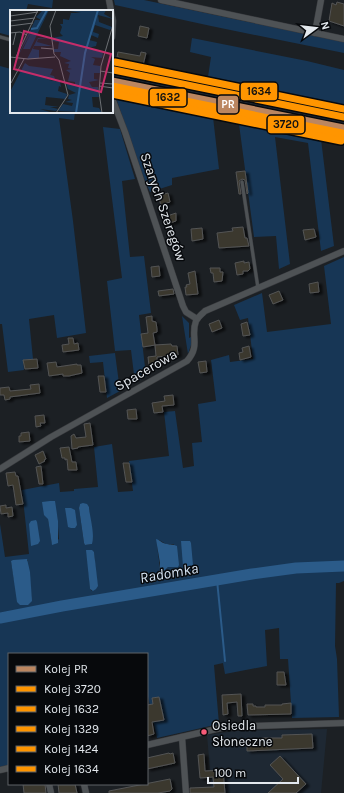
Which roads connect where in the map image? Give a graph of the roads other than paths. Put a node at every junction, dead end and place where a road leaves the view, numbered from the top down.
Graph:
1 (110, 0) edge
2 (161, 0) edge
3 (321, 0) edge
4 (111, 10) edge
5 (315, 33) junction
6 (0, 37) edge
7 (344, 39) edge
8 (10, 40) edge
9 (113, 101) edge
10 (242, 182) dead end
11 (344, 251) edge
12 (258, 288) junction
13 (197, 319) junction
14 (0, 469) edge
15 (344, 723) edge
16 (182, 737) junction
17 (148, 745) edge
18 (186, 793) edge

1 - 4 street
2 - 5 street
3 - 5 street
5 - 7 street
6 - 8 lane
9 - 13 street, Szarych Szeregów
10 - 12 lane
11 - 12 street
12 - 13 street
13 - 14 street, Spacerowa
15 - 16 street
16 - 17 street
16 - 18 street

